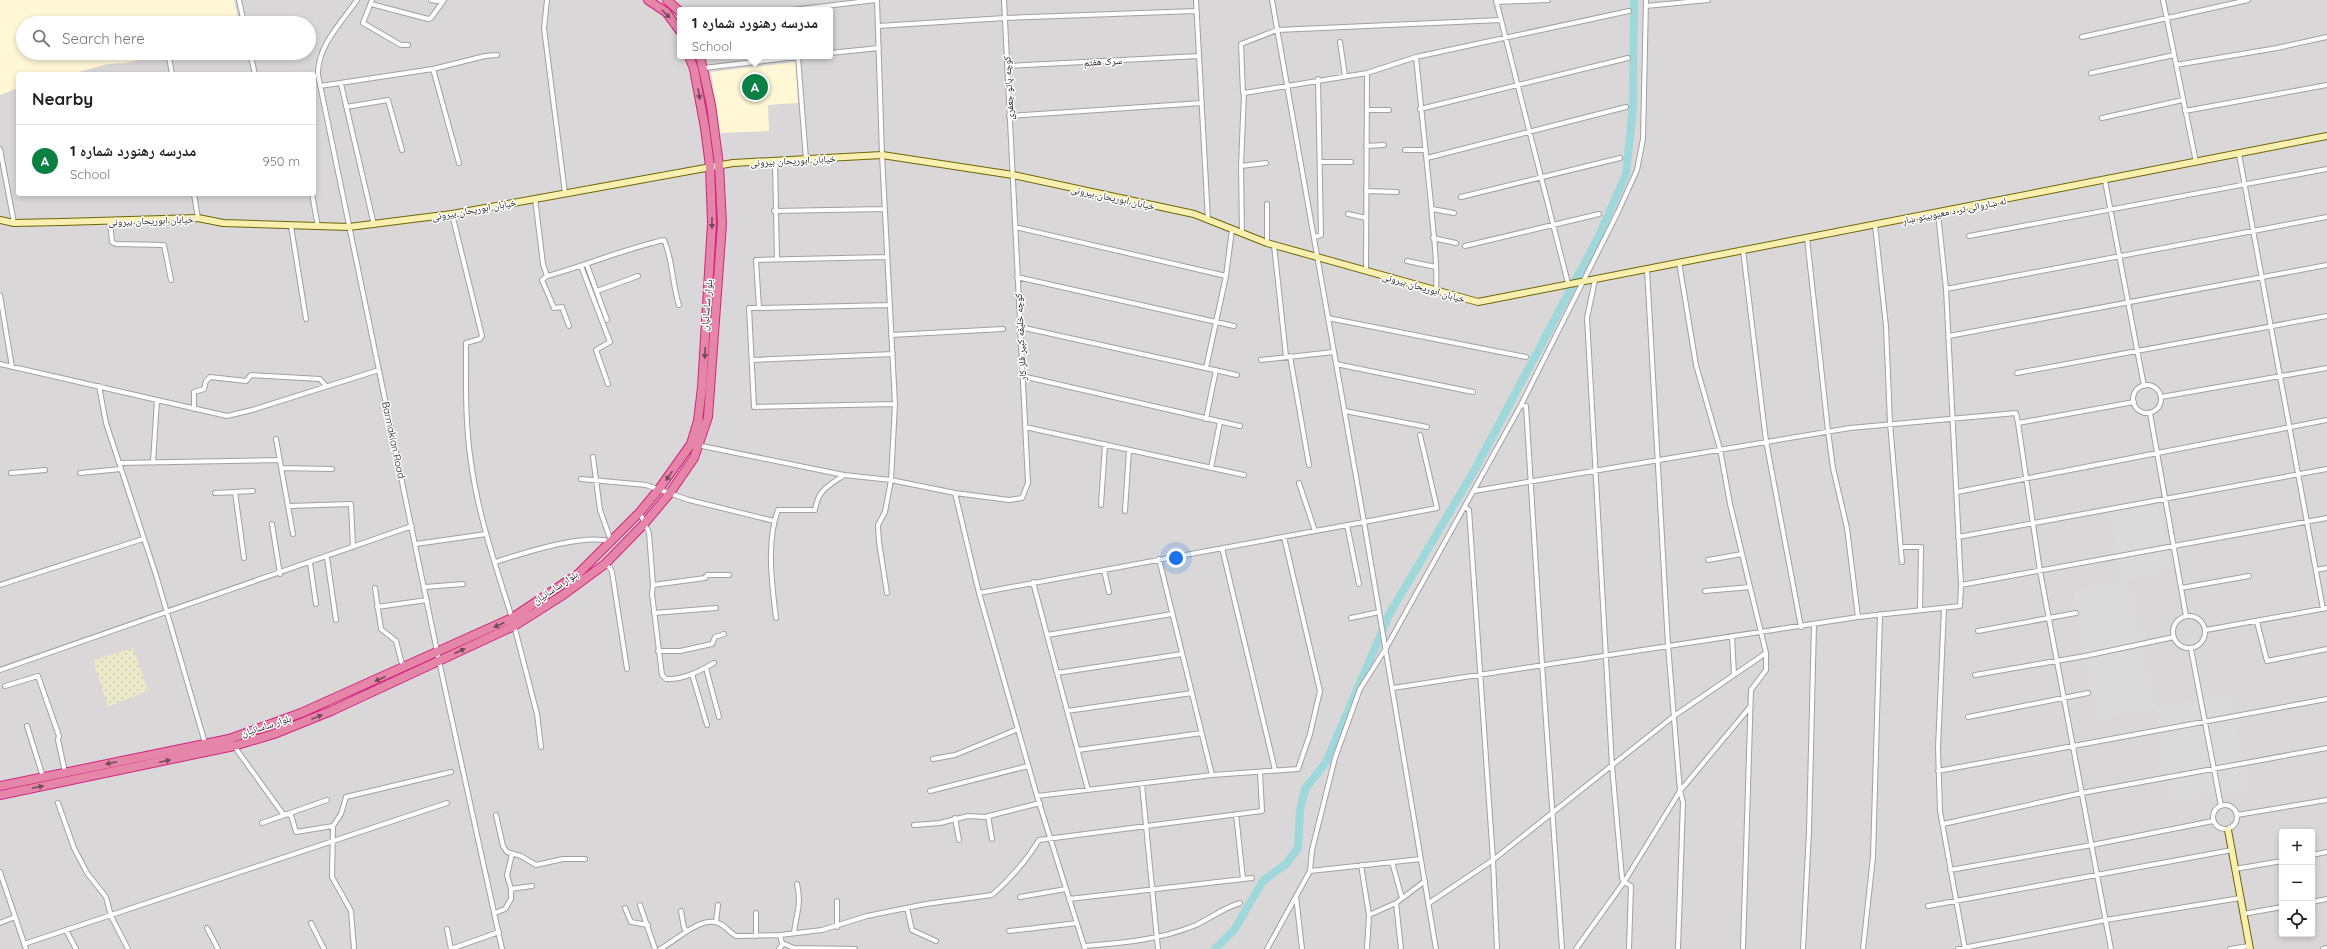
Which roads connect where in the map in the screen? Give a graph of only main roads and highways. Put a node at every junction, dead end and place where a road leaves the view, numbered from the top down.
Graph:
1 (648, 0) edge
2 (667, 0) edge
3 (677, 9) edge
4 (677, 27) edge
5 (690, 59) edge
6 (701, 59) edge
7 (695, 445) junction
8 (513, 622) junction
9 (438, 657) junction
10 (231, 742) junction
11 (0, 786) edge
12 (0, 795) edge

1 -> 4 highway
2 - 3 highway
5 -> 7 highway, بلوار ساسانیان
6 - 7 highway, بلوار ساسانیان
7 -> 8 highway, بلوار ساسانیان
7 - 8 highway, بلوار ساسانیان
8 - 9 highway, بلوار ساسانیان
9 -> 10 highway, بلوار ساسانیان
10 -> 9 highway, بلوار ساسانیان
10 -> 11 highway, بلوار ساسانیان
12 -> 10 highway, بلوار ساسانیان

